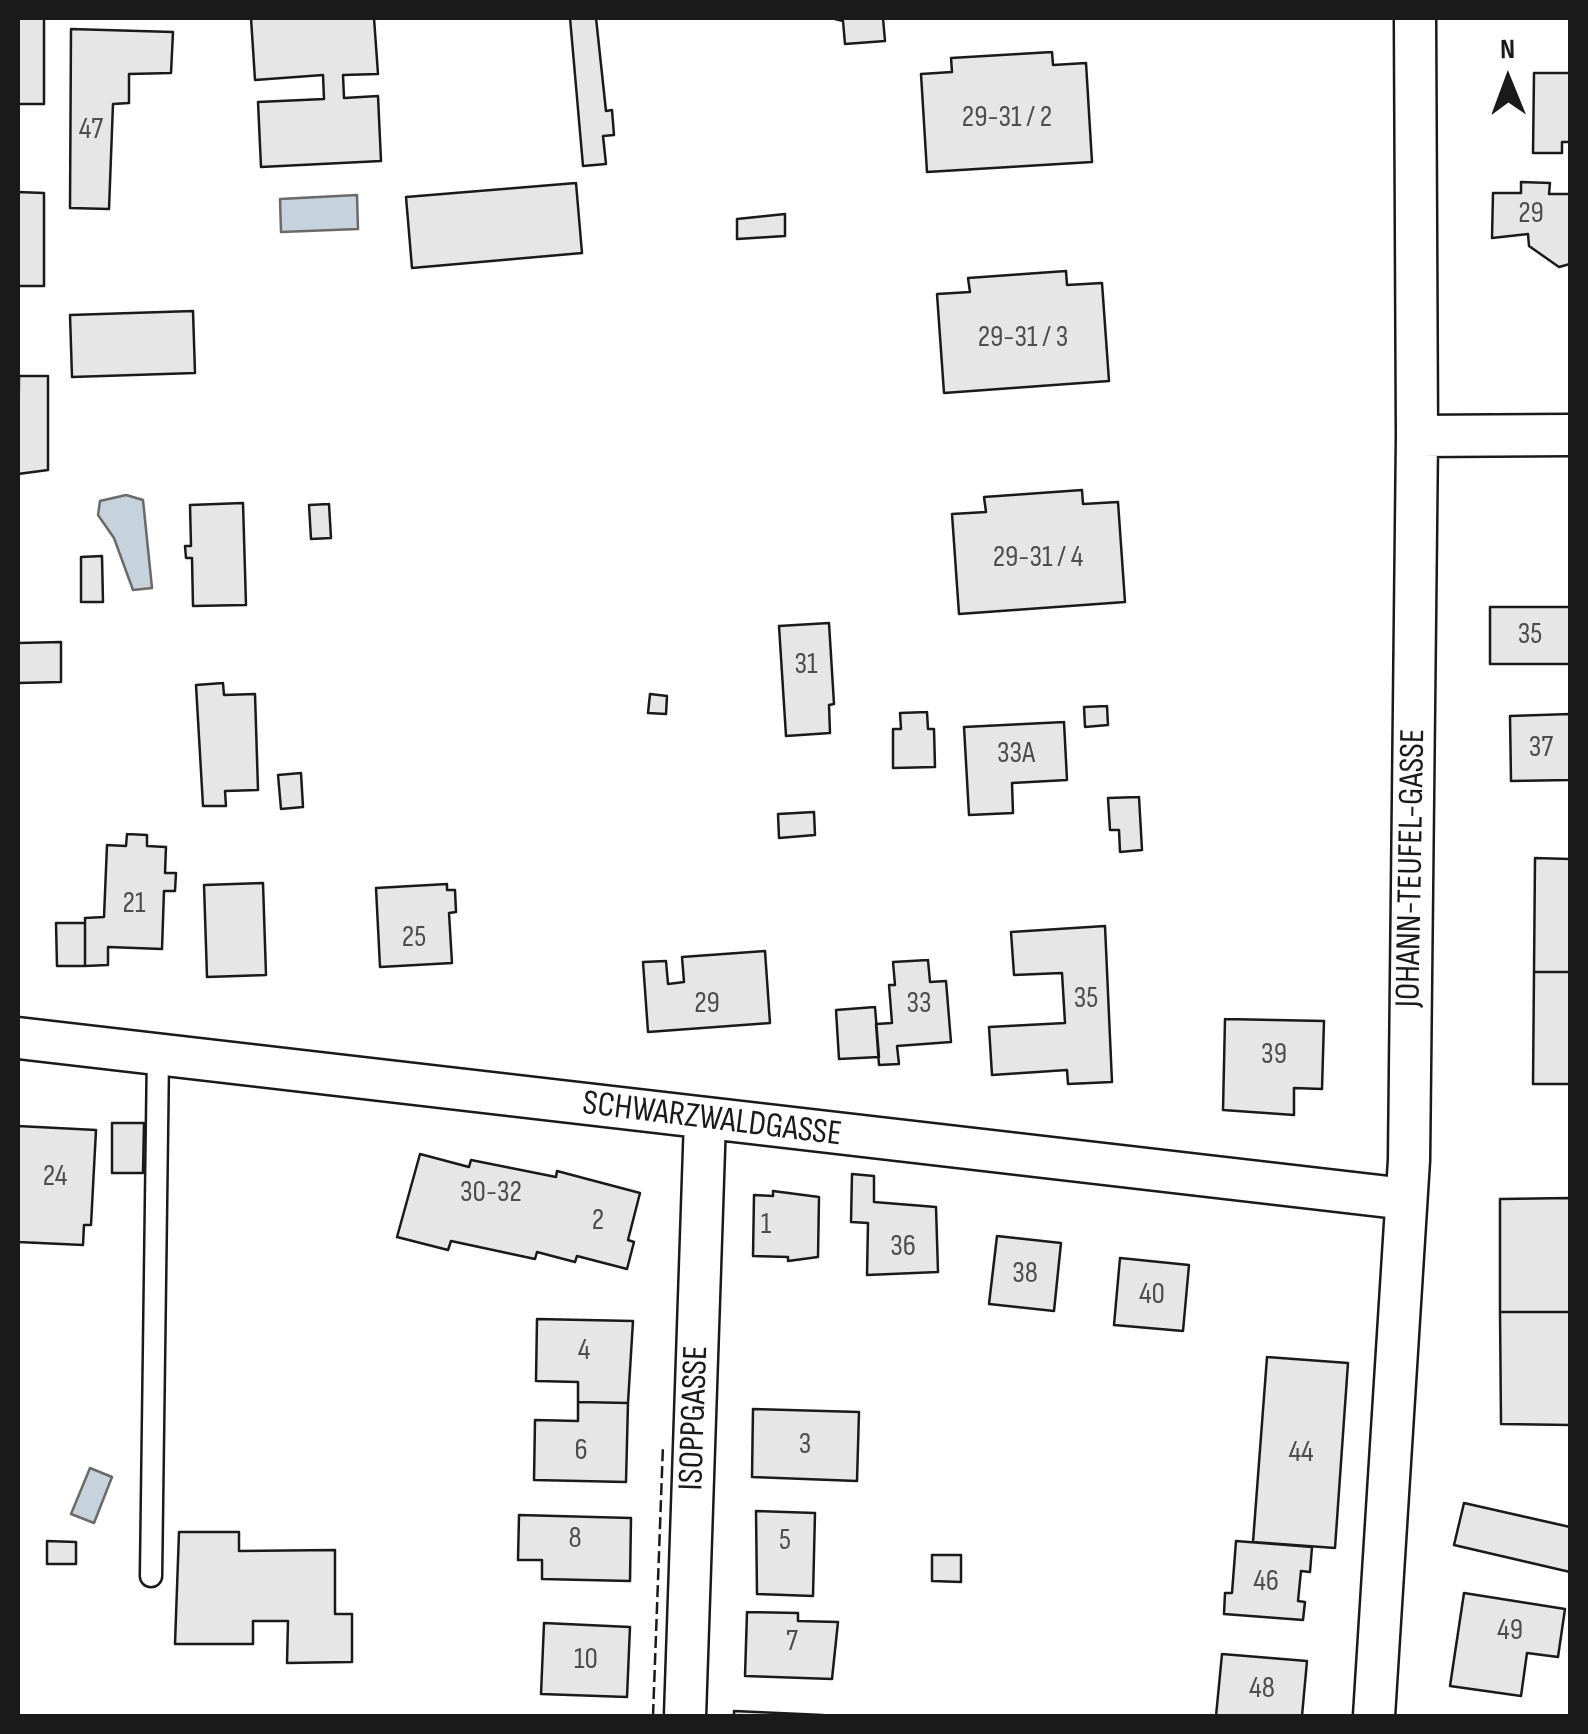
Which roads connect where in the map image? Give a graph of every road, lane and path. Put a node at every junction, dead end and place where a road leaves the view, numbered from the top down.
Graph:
1 (1415, 18) edge
2 (1570, 435) edge
3 (1417, 436) junction
4 (18, 1038) edge
5 (158, 1054) junction
6 (705, 1120) junction
7 (1406, 1199) junction
8 (151, 1576) dead end
9 (685, 1716) edge
10 (1374, 1716) edge

1 - 3 street, JOHANN-TEUFEL-GASSE
2 - 3 street
3 - 7 street, JOHANN-TEUFEL-GASSE
4 - 5 street, SCHWARZWALDGASSE
5 - 6 street, SCHWARZWALDGASSE
5 - 8 lane
6 - 7 street, SCHWARZWALDGASSE
6 - 9 street, ISOPPGASSE
7 - 10 street, JOHANN-TEUFEL-GASSE

